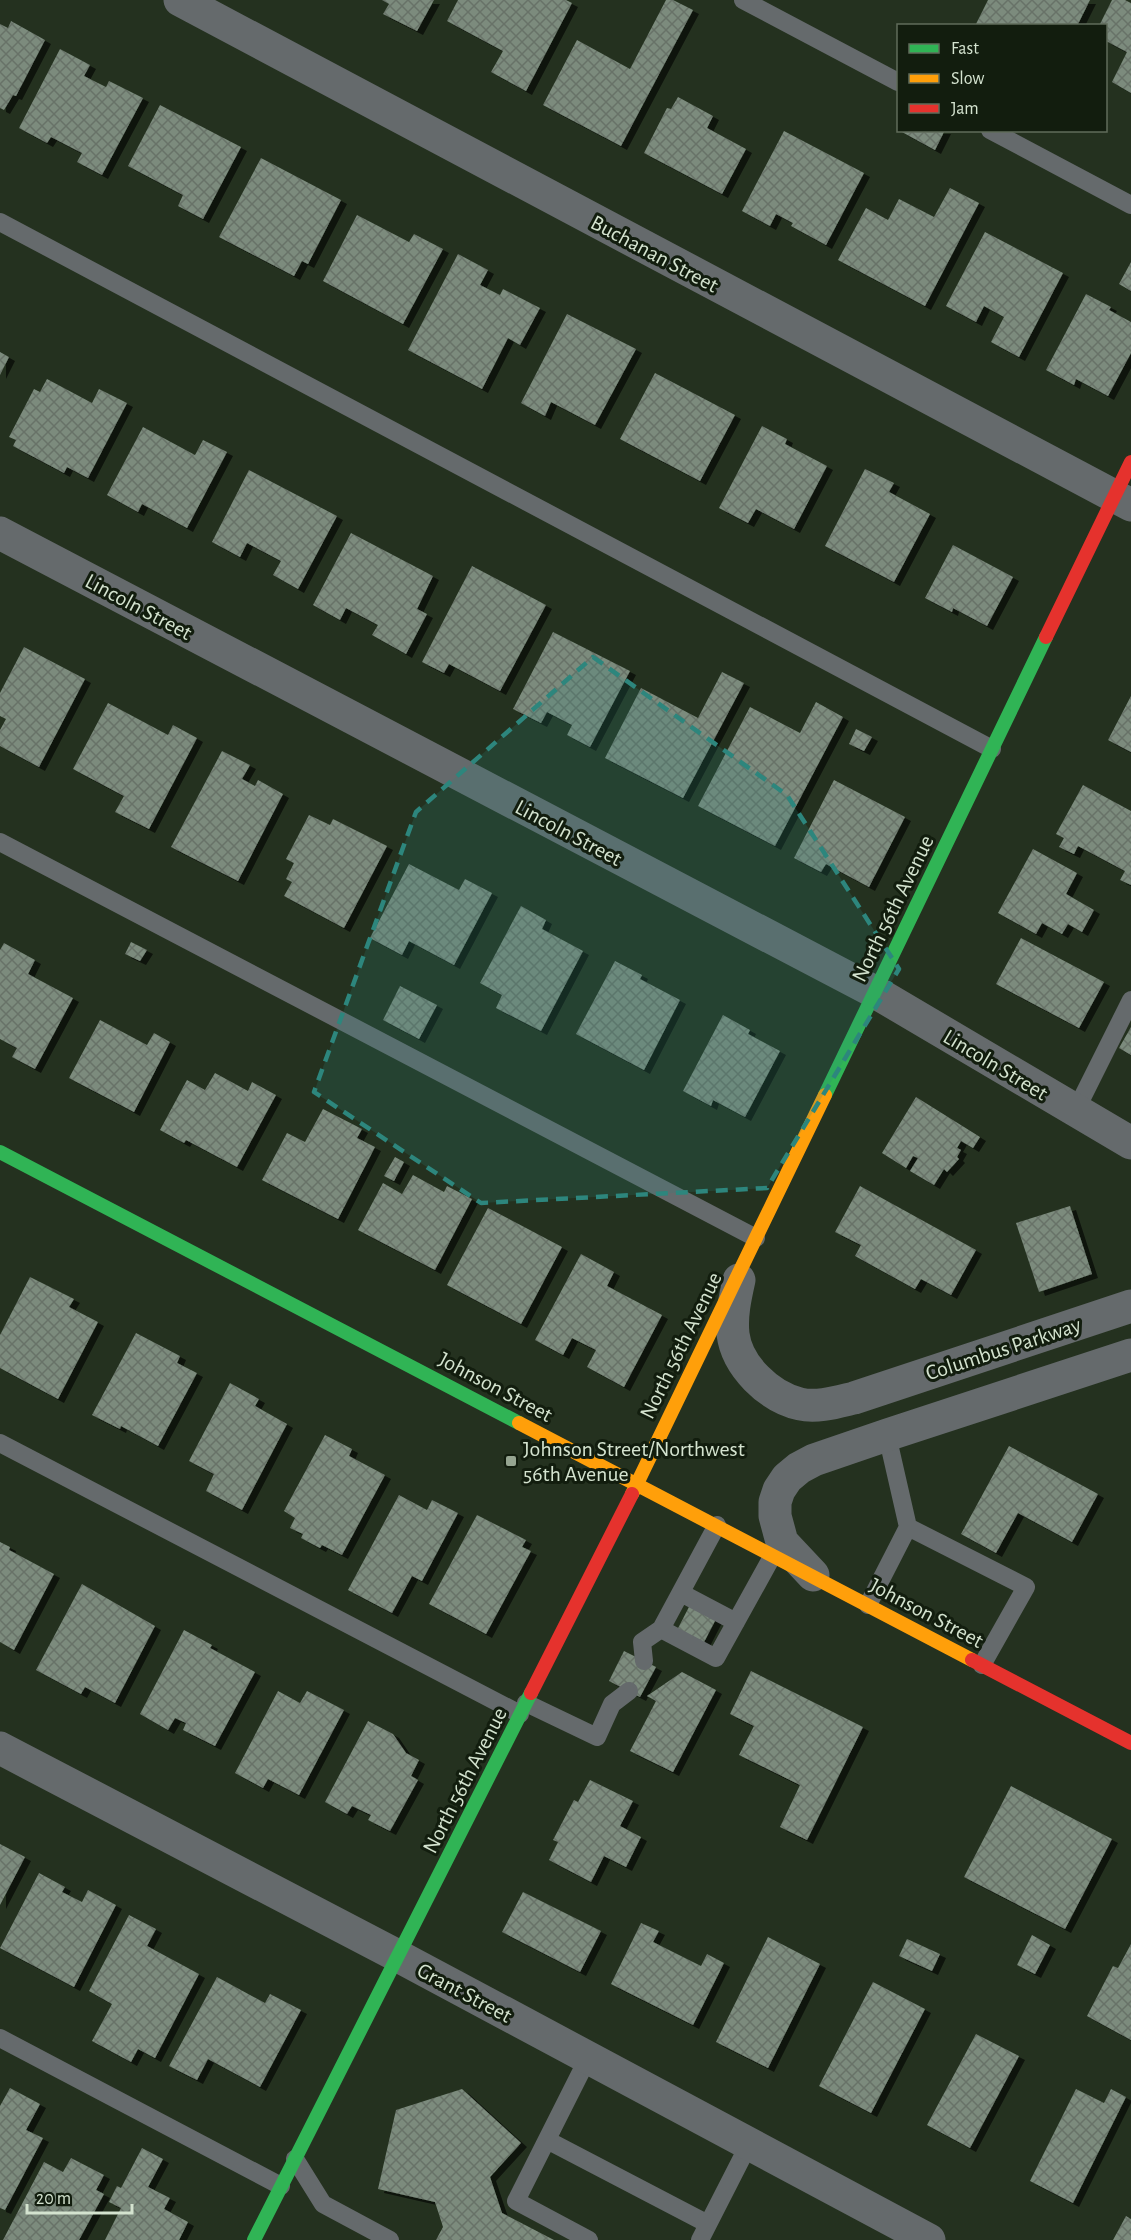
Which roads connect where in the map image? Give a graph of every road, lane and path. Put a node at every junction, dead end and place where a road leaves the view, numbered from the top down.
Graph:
1 (180, 0) edge
2 (743, 0) edge
3 (897, 81) edge
4 (994, 132) edge
5 (1131, 205) edge
6 (0, 222) edge
7 (1131, 462) edge
8 (1122, 500) edge
9 (0, 533) edge
10 (992, 749) junction
11 (0, 842) edge
12 (875, 992) junction
13 (1131, 1000) edge
14 (1075, 1112) junction
15 (1131, 1143) edge
16 (0, 1152) edge
17 (756, 1238) junction
18 (741, 1269) junction
19 (1131, 1306) edge
20 (1131, 1355) edge
21 (875, 1391) junction
22 (886, 1435) junction
23 (0, 1443) edge
24 (636, 1483) junction
25 (717, 1525) junction
26 (908, 1527) junction
27 (773, 1555) junction
28 (814, 1576) junction
29 (681, 1593) junction
30 (868, 1605) junction
31 (736, 1622) junction
32 (661, 1629) junction
33 (639, 1652) dead end
34 (982, 1665) junction
35 (622, 1688) dead end
36 (523, 1709) junction
37 (1131, 1743) edge
38 (0, 1748) edge
39 (398, 1956) junction
40 (0, 2038) edge
41 (588, 2058) junction
42 (547, 2140) junction
43 (749, 2144) junction
44 (295, 2159) junction
45 (281, 2186) junction
46 (704, 2232) edge
47 (254, 2240) edge
48 (390, 2240) edge
49 (589, 2240) edge
50 (929, 2240) edge

1 - 8 street, Buchanan Street
2 - 3 lane
4 - 5 lane
6 - 10 lane
7 - 8 street, North 56th Avenue
8 - 10 street, North 56th Avenue
9 - 12 street, Lincoln Street
10 - 12 street, North 56th Avenue
11 - 17 lane
12 - 14 street, Lincoln Street
12 - 17 street, North 56th Avenue
13 - 14 lane
14 - 15 street, Lincoln Street
16 - 24 street, Johnson Street
17 - 18 street, North 56th Avenue
18 - 21 street, Columbus Parkway
18 - 24 street, North 56th Avenue
19 - 21 street, Columbus Parkway
20 - 22 street, Columbus Parkway
21 - 22 street
22 - 26 lane
22 - 28 street, Columbus Parkway
23 - 36 lane
24 - 25 street, Johnson Street
24 - 36 street, North 56th Avenue
25 - 27 street, Johnson Street
25 - 29 lane
26 - 30 lane
26 - 34 lane
27 - 28 street, Johnson Street
27 - 31 lane
28 - 30 street, Johnson Street
29 - 31 lane
29 - 32 lane
30 - 34 street, Johnson Street
31 - 32 lane
32 - 33 lane
34 - 37 street, Johnson Street
35 - 36 lane
36 - 39 street, North 56th Avenue
38 - 39 street, Grant Street
39 - 41 street, Grant Street
39 - 44 street, North 56th Avenue
40 - 45 lane
41 - 42 lane
41 - 43 street, Grant Street
42 - 46 lane
42 - 49 lane
43 - 46 lane
43 - 50 street, Grant Street
44 - 45 street, North 56th Avenue
44 - 48 lane
45 - 47 street, North 56th Avenue

